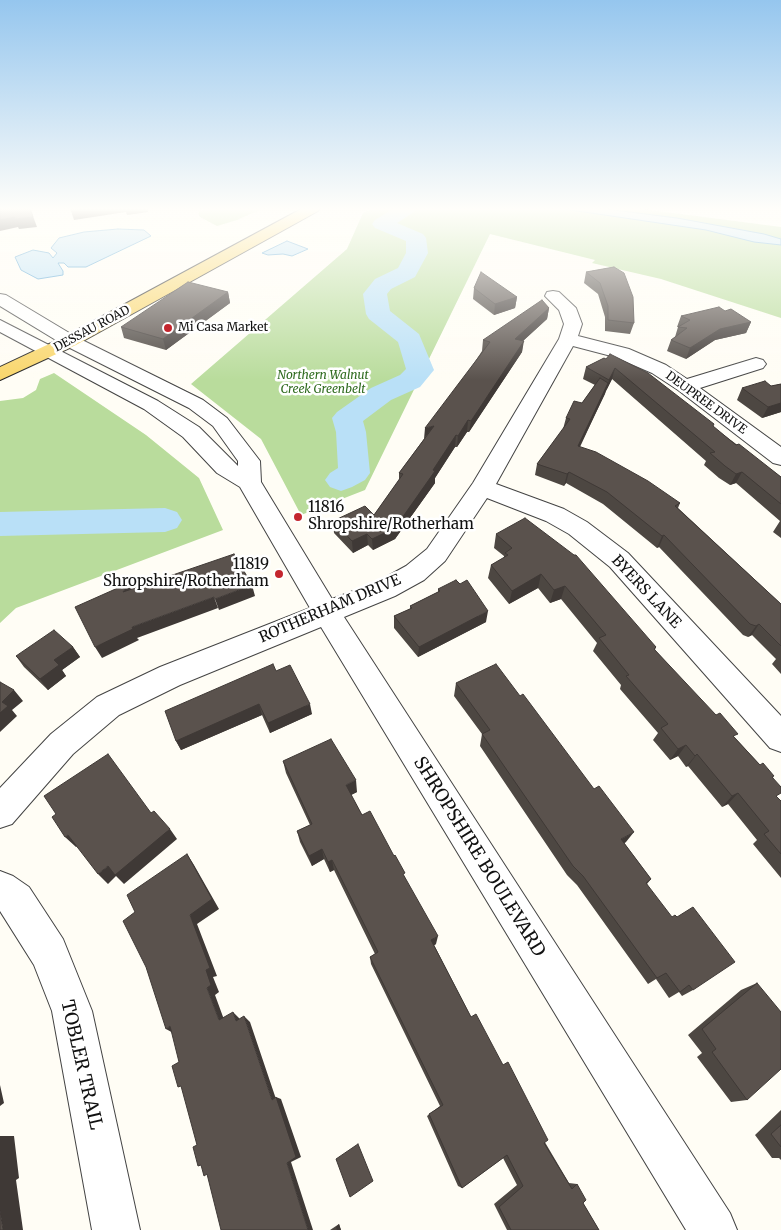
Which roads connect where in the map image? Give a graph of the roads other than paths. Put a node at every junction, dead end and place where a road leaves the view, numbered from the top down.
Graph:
1 (196, 265) edge
2 (553, 296) dead end
3 (0, 300) edge
4 (0, 324) edge
5 (63, 331) junction
6 (568, 339) junction
7 (30, 341) junction
8 (50, 351) junction
9 (7, 352) dead end
10 (756, 364) dead end
11 (0, 374) edge
12 (685, 386) junction
13 (781, 458) edge
14 (249, 482) junction
15 (482, 488) junction
16 (326, 612) junction
17 (781, 738) edge
18 (0, 812) edge
19 (0, 889) edge
20 (116, 1230) edge
21 (713, 1230) edge

1 - 5 main road, DESSAU ROAD
2 - 6 street, ROTHERHAM DRIVE
3 - 5 street, SHROPSHIRE BOULEVARD
4 - 7 street, SHROPSHIRE BOULEVARD
5 - 7 main road, DESSAU ROAD
5 - 8 main road, DESSAU ROAD
5 - 14 street, SHROPSHIRE BOULEVARD
6 - 12 street, DEUPREE DRIVE
6 - 15 street, ROTHERHAM DRIVE
7 - 8 street, SHROPSHIRE BOULEVARD
7 - 9 main road, DESSAU ROAD
8 - 11 main road, DESSAU ROAD
8 - 14 street, SHROPSHIRE BOULEVARD
10 - 12 street
12 - 13 street, DEUPREE DRIVE
14 - 16 street, SHROPSHIRE BOULEVARD
15 - 16 street, ROTHERHAM DRIVE
15 - 17 street, BYERS LANE
16 - 18 street, ROTHERHAM DRIVE
16 - 21 street, SHROPSHIRE BOULEVARD
19 - 20 street, TOBLER TRAIL

